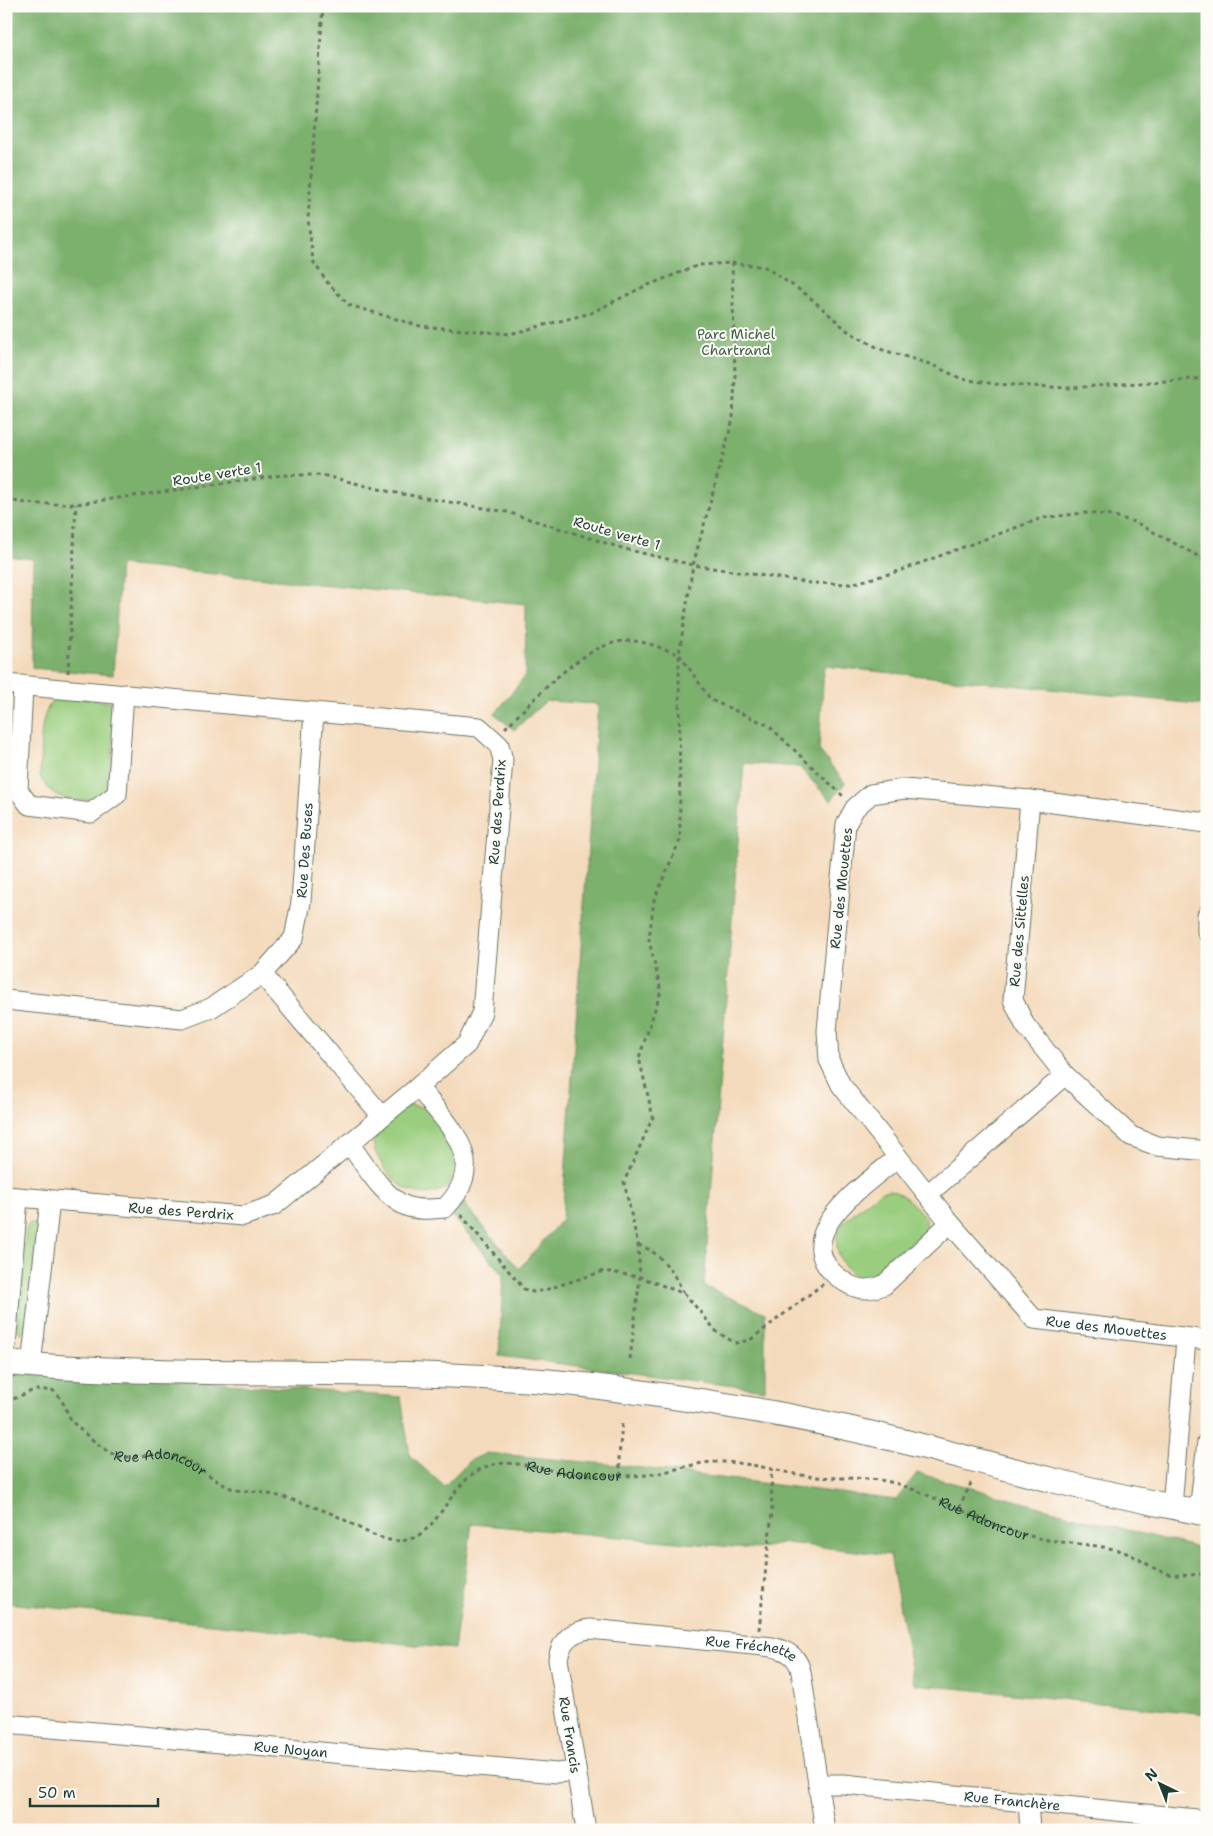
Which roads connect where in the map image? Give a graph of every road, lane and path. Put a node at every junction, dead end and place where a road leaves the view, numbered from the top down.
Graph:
1 (324, 6) edge
2 (732, 262) junction
3 (1207, 378) edge
4 (6, 500) edge
5 (76, 504) junction
6 (1207, 561) edge
7 (693, 565) junction
8 (679, 654) junction
9 (15, 684) edge
10 (68, 689) junction
11 (124, 694) junction
12 (314, 712) junction
13 (494, 738) junction
14 (1030, 800) junction
15 (855, 808) junction
16 (1207, 823) edge
17 (1207, 915) edge
18 (1207, 932) edge
19 (262, 974) junction
20 (6, 1000) edge
21 (1065, 1075) junction
22 (418, 1087) junction
23 (382, 1116) junction
24 (350, 1145) junction
25 (1207, 1151) edge
26 (897, 1158) junction
27 (928, 1194) junction
28 (12, 1197) edge
29 (50, 1201) junction
30 (450, 1203) junction
31 (950, 1223) junction
32 (638, 1245) junction
33 (835, 1275) junction
34 (640, 1277) junction
35 (684, 1294) junction
36 (1186, 1339) junction
37 (1207, 1340) edge
38 (6, 1346) edge
39 (630, 1359) dead end
40 (6, 1363) edge
41 (31, 1365) junction
42 (6, 1402) edge
43 (622, 1424) dead end
44 (1207, 1442) edge
45 (772, 1468) junction
46 (621, 1476) junction
47 (971, 1483) dead end
48 (1172, 1507) junction
49 (959, 1508) junction
50 (1203, 1513) edge
51 (1207, 1574) edge
52 (759, 1635) dead end
53 (564, 1641) joint
54 (6, 1724) edge
55 (576, 1771) junction
56 (818, 1784) junction
57 (1028, 1802) junction
58 (1207, 1820) edge
59 (586, 1830) edge
60 (825, 1830) edge
61 (1030, 1830) edge

1 - 2 path
2 - 3 path
2 - 7 path
4 - 5 path, Route verte 1
5 - 7 path, Route verte 1
5 - 10 path
6 - 7 path, Route verte 1
7 - 8 path
8 - 13 path
8 - 15 path
8 - 32 path
9 - 10 street, Rue des Perdrix
9 - 11 street, Rue des Perdrix
10 - 11 street, Rue des Perdrix
11 - 12 street, Rue des Perdrix
12 - 13 street, Rue des Perdrix
12 - 19 street, Rue Des Buses
13 - 22 street, Rue des Perdrix
14 - 15 street, Rue des Mouettes
14 - 16 street, Rue des Mouettes
14 - 21 street, Rue des Sittelles
15 - 26 street, Rue des Mouettes
17 - 18 street
19 - 20 street, Rue Des Buses
19 - 23 street
21 - 25 street, Rue des Sittelles
21 - 27 street
22 - 23 street, Rue des Perdrix
22 - 30 street
23 - 24 street, Rue des Perdrix
24 - 29 street, Rue des Perdrix
24 - 30 street
26 - 27 street, Rue des Mouettes
26 - 33 street
27 - 31 street, Rue des Mouettes
28 - 29 street, Rue des Perdrix
28 - 38 street, Rue des Perdrix
29 - 41 street
30 - 34 path
31 - 33 street
31 - 36 street, Rue des Mouettes
32 - 34 path
32 - 35 path
33 - 35 path
34 - 35 path
34 - 39 path
36 - 37 street, Rue des Mouettes
36 - 48 street, Rue des Mouettes
40 - 41 street
41 - 48 street
42 - 46 path, Rue Adoncour
43 - 46 path
44 - 50 street
45 - 46 path, Rue Adoncour
45 - 49 path, Rue Adoncour
45 - 52 path
47 - 49 path
48 - 50 street
49 - 51 path, Rue Adoncour
53 - 55 street, Rue Francis
53 - 56 street, Rue Fréchette
54 - 55 street, Rue Noyan
55 - 59 street, Rue Francis
56 - 57 street, Rue Franchère
56 - 60 street, Rue Fréchette
57 - 58 street, Rue Franchère
57 - 61 street

